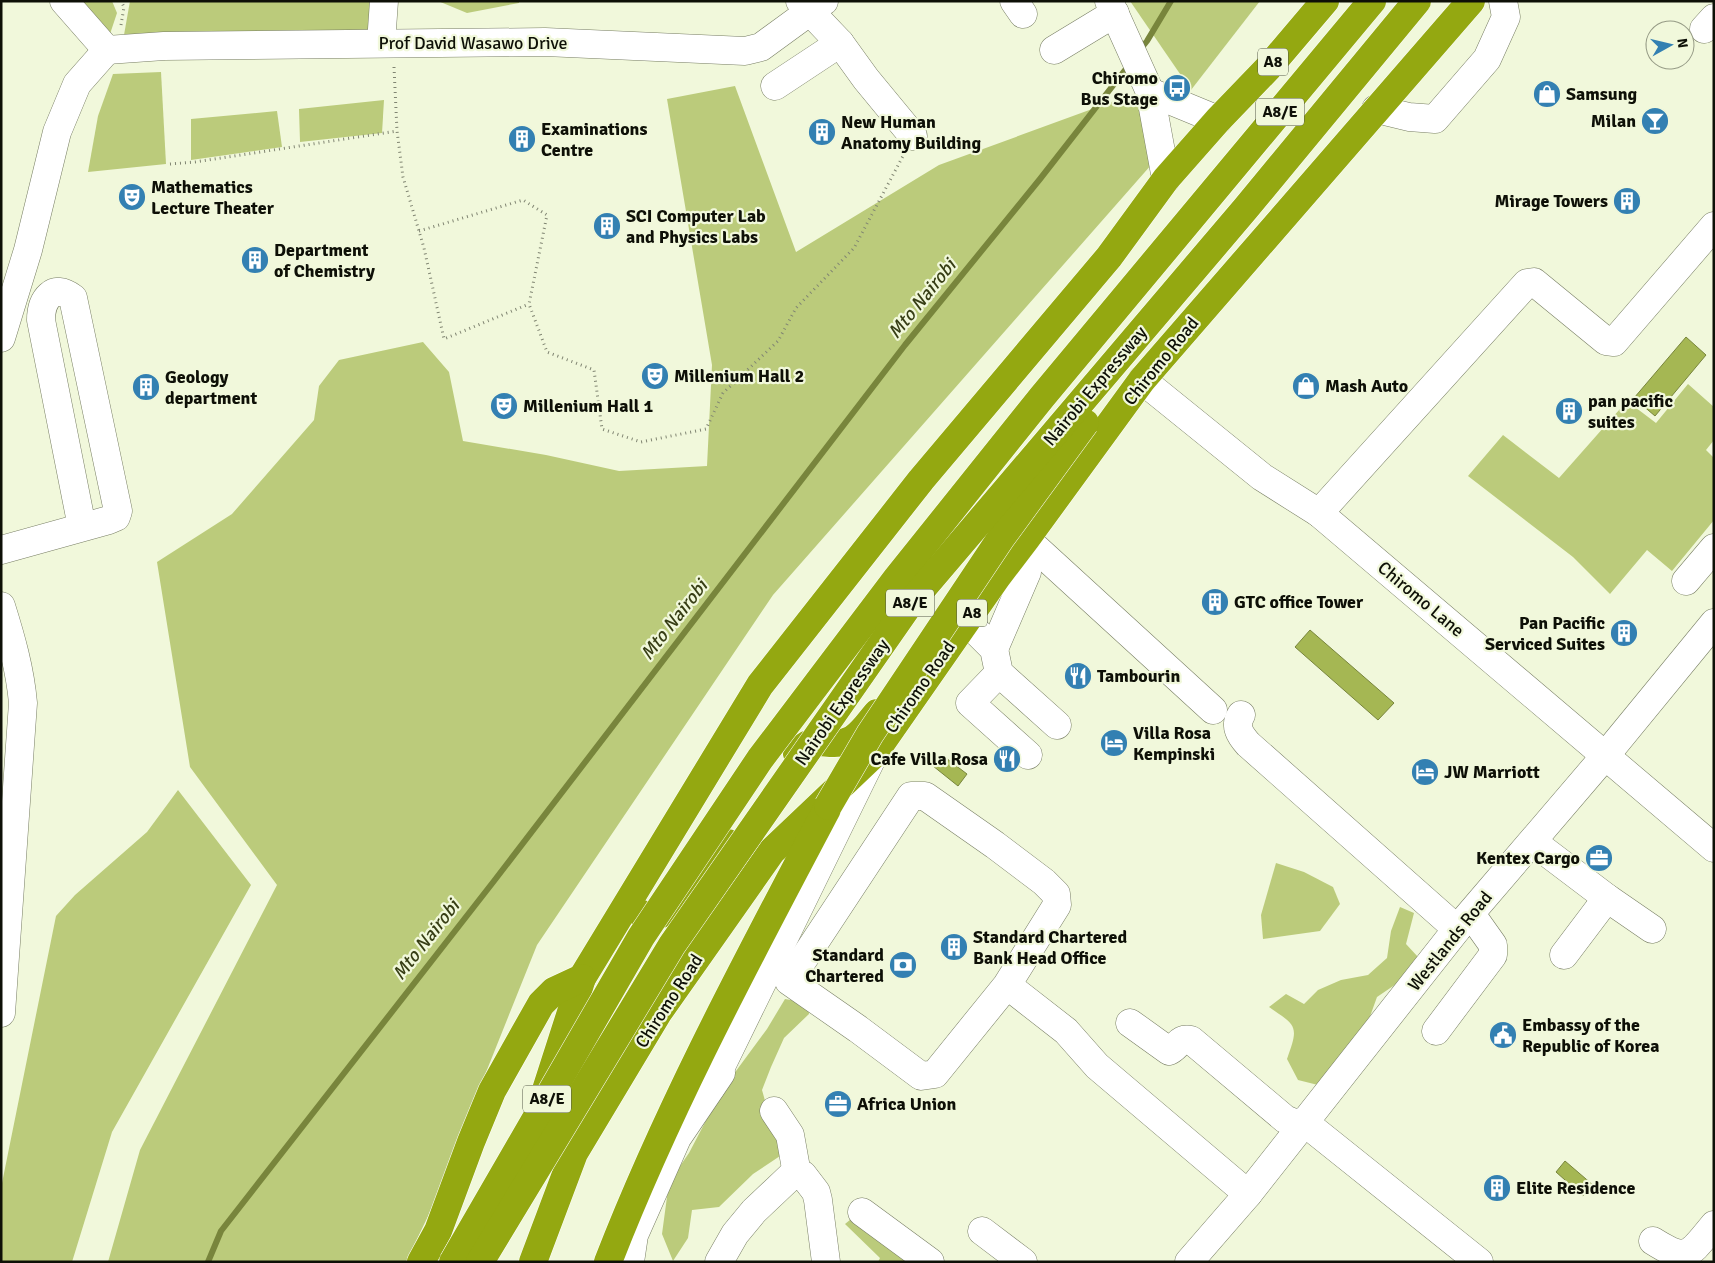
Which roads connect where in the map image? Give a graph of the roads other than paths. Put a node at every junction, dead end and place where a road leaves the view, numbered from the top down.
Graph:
1 (64, 1) edge
2 (384, 1) edge
3 (1325, 1) edge
4 (1372, 1) edge
5 (1417, 1) edge
6 (1471, 1) edge
7 (1503, 1) edge
8 (811, 4) edge
9 (1112, 7) edge
10 (840, 43) junction
11 (387, 44) junction
12 (107, 50) junction
13 (1054, 50) dead end
14 (775, 86) dead end
15 (1147, 86) junction
16 (1376, 109) junction
17 (1218, 120) junction
18 (913, 136) road end
19 (1166, 180) junction
20 (1246, 208) junction
21 (1714, 226) edge
22 (1, 338) edge
23 (1142, 380) junction
24 (1319, 513) junction
25 (82, 527) junction
26 (1026, 539) junction
27 (1714, 548) edge
28 (1, 550) edge
29 (1003, 569) junction
30 (1686, 581) dead end
31 (1, 606) edge
32 (966, 621) junction
33 (1714, 623) edge
34 (996, 661) junction
35 (1213, 710) dead end
36 (1241, 715) dead end
37 (1057, 725) dead end
38 (874, 755) junction
39 (1028, 755) dead end
40 (1605, 756) junction
41 (1533, 842) junction
42 (1714, 848) edge
43 (1607, 898) junction
44 (628, 901) junction
45 (1464, 921) junction
46 (1652, 928) dead end
47 (1564, 956) dead end
48 (582, 978) junction
49 (789, 981) junction
50 (1011, 988) junction
51 (1, 1013) edge
52 (1130, 1024) dead end
53 (1436, 1031) dead end
54 (987, 1032) dead end
55 (711, 1087) junction
56 (774, 1111) dead end
57 (1304, 1122) junction
58 (797, 1174) junction
59 (1248, 1194) junction
60 (862, 1212) dead end
61 (1714, 1225) edge
62 (982, 1231) dead end
63 (1653, 1240) dead end
64 (421, 1262) edge
65 (452, 1262) edge
66 (480, 1262) edge
67 (490, 1262) edge
68 (533, 1262) edge
69 (608, 1262) edge
70 (630, 1262) edge
71 (719, 1262) edge
72 (826, 1262) edge
73 (930, 1262) edge
74 (1023, 1262) edge
75 (1189, 1262) edge
76 (1478, 1262) edge

1 - 12 street
2 - 11 street
3 - 17 highway, A8
4 - 65 highway, Nairobi Expressway / A8/E, bridge
5 - 20 highway, Nairobi Expressway / A8/E, bridge
6 - 16 highway, Chiromo Road / A8
7 - 16 street
8 - 10 street
8 - 11 street, Prof David Wasawo Drive
9 - 13 street
9 - 15 street
10 - 14 street
10 - 18 street
11 - 12 street, Prof David Wasawo Drive
12 - 22 street
15 - 17 street
15 - 19 street
16 - 23 highway, Chiromo Road / A8
17 - 19 highway, A8
19 - 44 highway, A8
20 - 66 highway, Nairobi Expressway / A8/E, bridge
20 - 69 highway, bridge
21 - 24 street
23 - 24 street, Chiromo Lane
23 - 26 highway, Chiromo Road / A8
24 - 40 street, Chiromo Lane
25 - 25 street
25 - 28 street
26 - 29 highway, Chiromo Road / A8
26 - 35 street
27 - 30 street
29 - 32 highway, Chiromo Road / A8
29 - 34 street
29 - 44 highway
31 - 51 street
32 - 34 street
32 - 38 highway, Chiromo Road / A8
33 - 40 street, Westlands Road
34 - 37 street
34 - 39 street
36 - 45 street
38 - 55 street
38 - 68 highway, Chiromo Road / A8
40 - 41 street, Westlands Road
40 - 42 street, Chiromo Lane
41 - 43 street
41 - 45 street, Westlands Road
43 - 46 street
43 - 47 street
44 - 48 highway, A8
45 - 53 street
45 - 57 street, Westlands Road
48 - 64 highway
48 - 67 highway, A8
49 - 50 street
49 - 50 street
49 - 55 street
50 - 54 street
50 - 59 street
52 - 57 street
55 - 70 street
56 - 58 street
57 - 59 street, Westlands Road
57 - 76 street
58 - 71 street
58 - 72 street
59 - 75 street, Westlands Road
60 - 73 street
61 - 63 street
62 - 74 street

